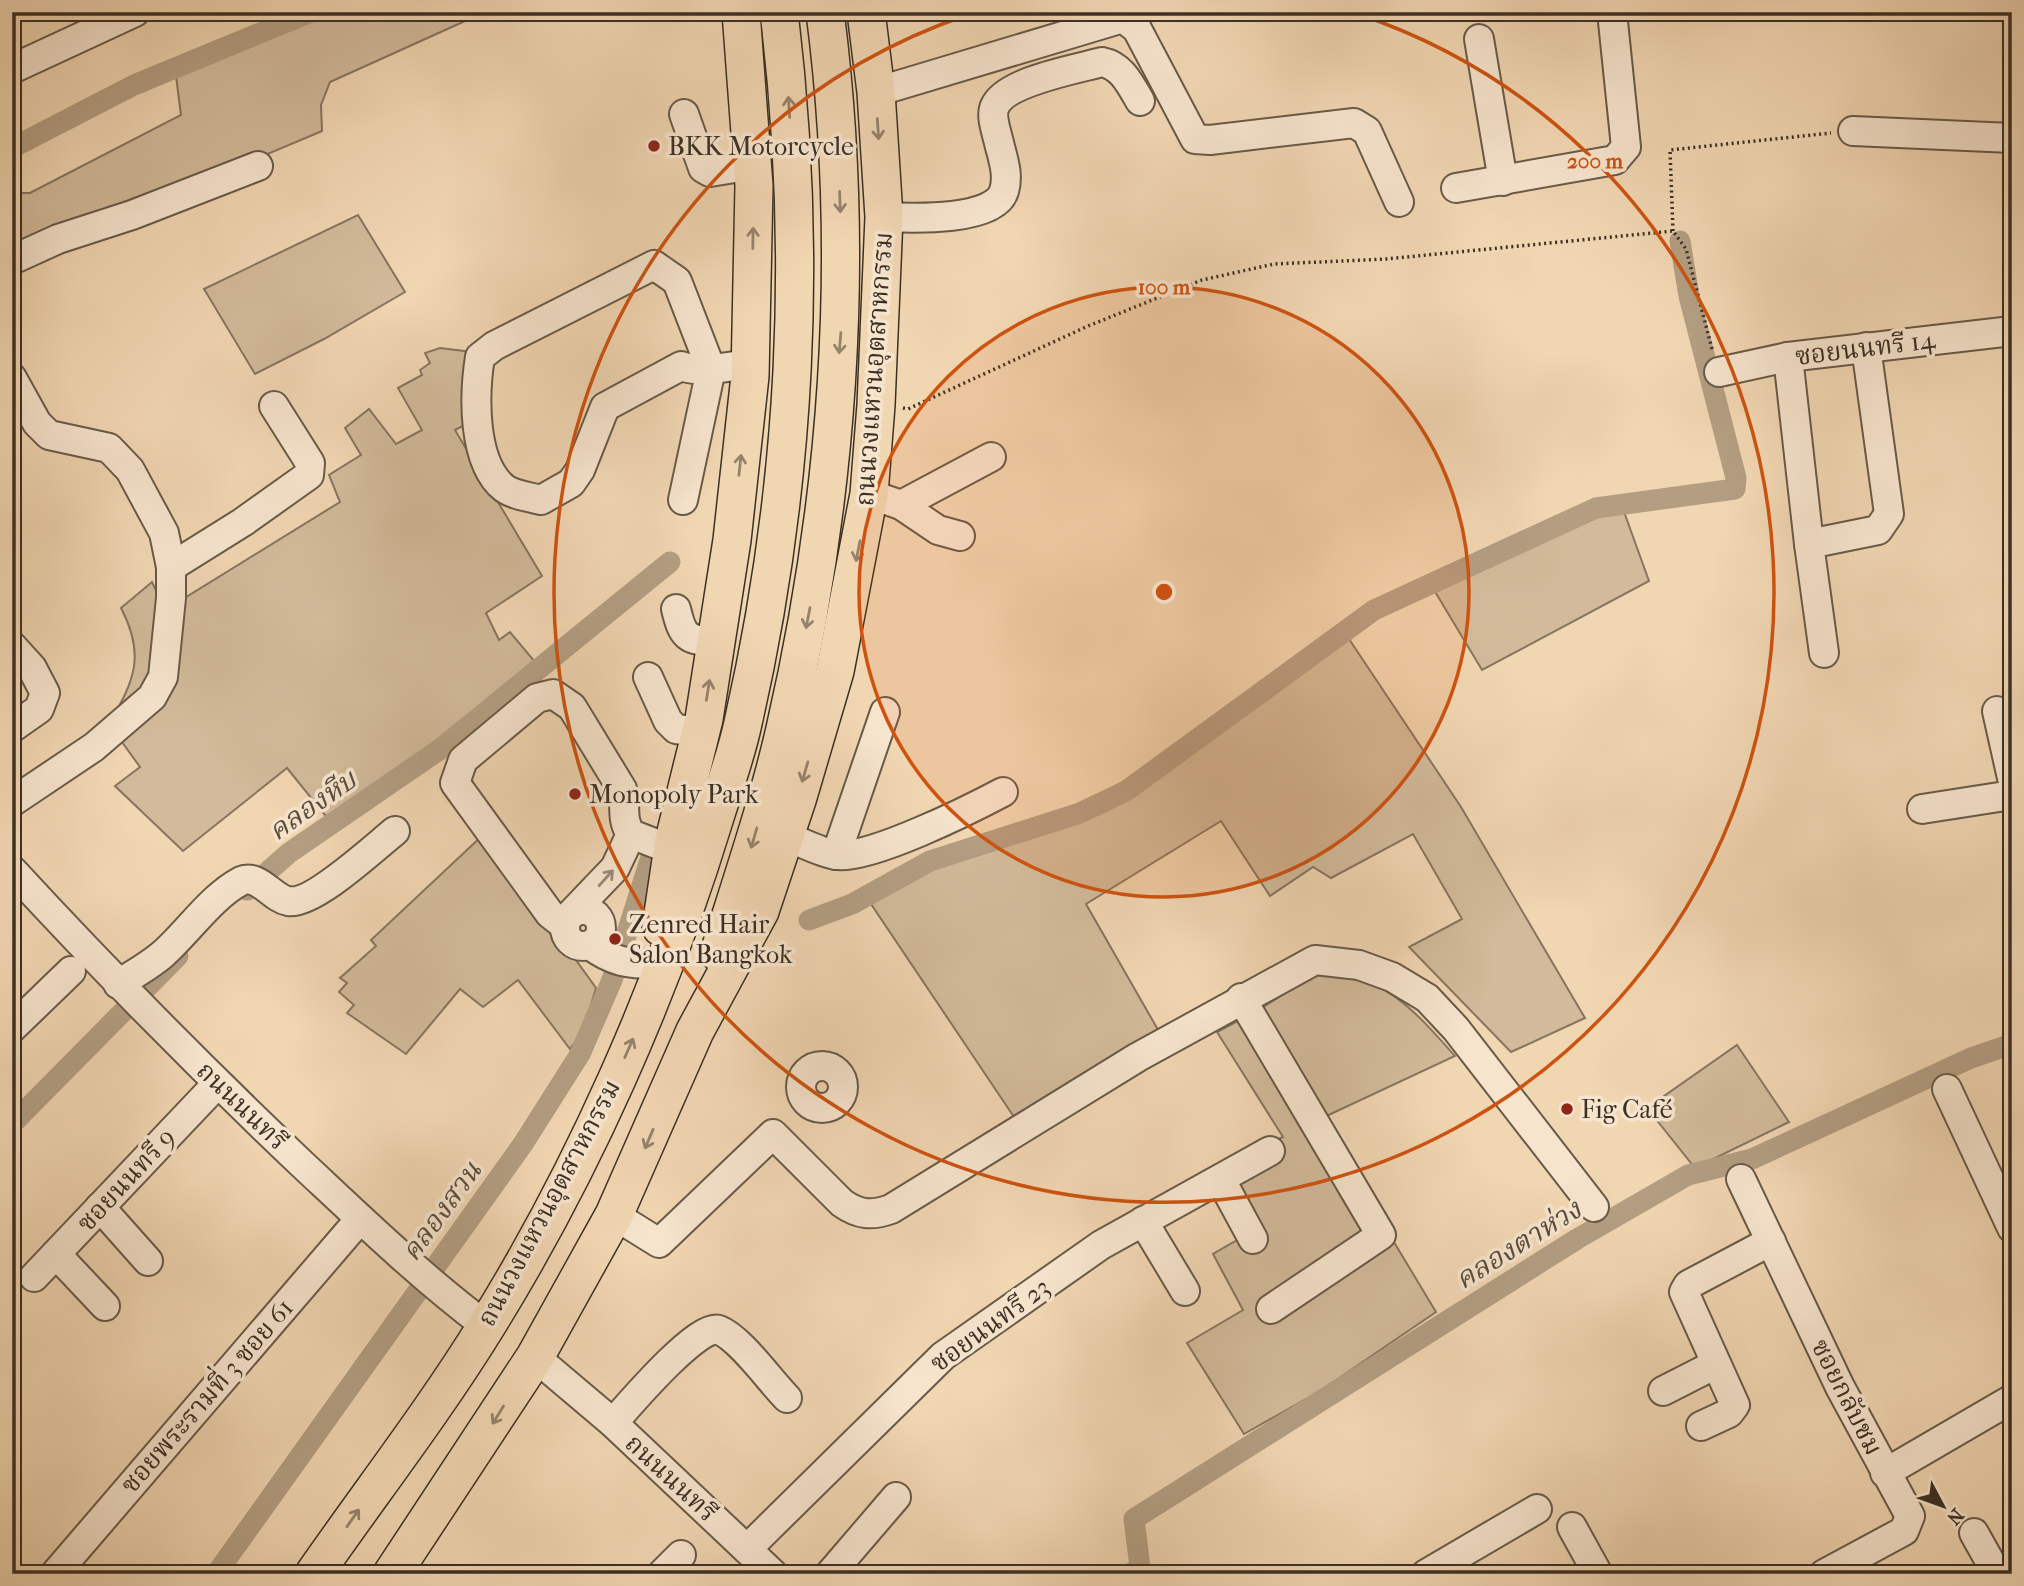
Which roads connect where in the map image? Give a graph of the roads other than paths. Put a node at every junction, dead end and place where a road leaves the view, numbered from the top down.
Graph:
1 (135, 12) edge
2 (741, 12) edge
3 (779, 12) edge
4 (825, 12) edge
5 (866, 12) edge
6 (1612, 12) edge
7 (1122, 15) edge
8 (1479, 39) dead end
9 (12, 69) edge
10 (876, 92) junction
11 (1140, 101) dead end
12 (684, 114) dead end
13 (1853, 131) road end
14 (2012, 138) edge
15 (753, 165) junction
16 (258, 166) dead end
17 (1503, 181) junction
18 (1456, 188) dead end
19 (1399, 202) dead end
20 (884, 217) junction
21 (12, 260) edge
22 (2012, 331) edge
23 (1866, 347) junction
24 (1788, 357) junction
25 (750, 364) junction
26 (703, 370) junction
27 (1718, 372) road end
28 (12, 378) edge
29 (274, 405) dead end
30 (991, 457) dead end
31 (885, 499) junction
32 (683, 500) dead end
33 (960, 536) dead end
34 (1809, 544) junction
35 (171, 567) junction
36 (676, 610) dead end
37 (716, 642) junction
38 (12, 646) edge
39 (1824, 653) dead end
40 (648, 677) dead end
41 (1997, 711) dead end
42 (885, 712) dead end
43 (12, 728) edge
44 (700, 732) junction
45 (2012, 778) edge
46 (1003, 793) dead end
47 (2012, 795) edge
48 (12, 802) edge
49 (1922, 809) dead end
50 (395, 831) dead end
51 (631, 834) junction
52 (785, 836) junction
53 (673, 850) junction
54 (836, 855) junction
55 (12, 870) edge
56 (568, 919) junction
57 (71, 971) dead end
58 (636, 971) junction
59 (128, 995) junction
60 (1241, 998) junction
61 (12, 1028) edge
62 (695, 1031) junction
63 (217, 1084) junction
64 (1947, 1089) dead end
65 (806, 1100) dead end
66 (773, 1133) junction
67 (1270, 1151) dead end
68 (1741, 1179) dead end
69 (1221, 1180) junction
70 (1594, 1207) dead end
71 (100, 1208) junction
72 (614, 1215) junction
73 (2010, 1217) edge
74 (360, 1219) junction
75 (1143, 1221) junction
76 (1253, 1239) dead end
77 (1771, 1241) junction
78 (56, 1254) junction
79 (148, 1261) dead end
80 (34, 1277) dead end
81 (1185, 1292) dead end
82 (105, 1306) dead end
83 (1271, 1309) dead end
84 (486, 1326) junction
85 (535, 1357) junction
86 (1716, 1364) junction
87 (1663, 1391) dead end
88 (787, 1398) dead end
89 (2012, 1399) edge
90 (613, 1423) junction
91 (1701, 1426) dead end
92 (1885, 1473) junction
93 (896, 1497) dead end
94 (1537, 1509) dead end
95 (1572, 1527) dead end
96 (1974, 1533) dead end
97 (747, 1549) junction
98 (55, 1574) edge
99 (314, 1574) edge
100 (392, 1574) edge
101 (773, 1574) edge
102 (830, 1574) edge
103 (1426, 1574) edge
104 (1598, 1574) edge
105 (1824, 1574) edge
106 (1997, 1574) edge

1 - 9 street
2 - 15 main road, ถนนวงแหวนอุตสาหกรรม
58 -> 3 main road, ถนนวงแหวนอุตสาหกรรม
4 -> 62 main road, ถนนวงแหวนอุตสาหกรรม
5 - 10 main road, ถนนวงแหวนอุตสาหกรรม
6 - 17 street
7 - 10 street
7 - 19 street
8 - 17 street
10 -> 20 main road, ถนนวงแหวนอุตสาหกรรม
11 - 20 street
12 - 15 street
13 - 14 street
25 -> 15 main road, ถนนวงแหวนอุตสาหกรรม
16 - 21 street
17 - 18 street
20 - 31 main road, ถนนวงแหวนอุตสาหกรรม
22 - 23 street, ซอยนนทรี 14
23 - 24 street, ซอยนนทรี 14
23 - 34 street
24 - 27 street, ซอยนนทรี 14
24 - 34 street
25 - 26 street
37 -> 25 main road, ถนนวงแหวนอุตสาหกรรม
26 - 26 street
26 - 32 street
28 - 35 street
29 - 35 street
30 - 31 street
31 - 33 street
31 -> 52 main road, ถนนวงแหวนอุตสาหกรรม
34 - 39 street
35 - 48 street
36 - 37 street
44 -> 37 main road, ถนนวงแหวนอุตสาหกรรม
38 - 43 street
40 - 44 street
41 - 45 street
42 - 54 street
44 - 53 main road, ถนนวงแหวนอุตสาหกรรม
46 - 54 street
47 - 49 street
50 - 59 street
51 - 53 street
56 -> 51 street
51 - 56 street
52 - 54 street
52 - 62 main road, ถนนวงแหวนอุตสาหกรรม
53 - 58 main road, ถนนวงแหวนอุตสาหกรรม
55 - 59 street, ถนนนนทรี
56 - 58 street
57 - 61 street
84 -> 58 main road, ถนนวงแหวนอุตสาหกรรม
59 - 63 street, ถนนนนทรี
60 - 66 street
60 - 70 street
60 - 83 street
62 -> 72 main road, ถนนวงแหวนอุตสาหกรรม
63 - 71 street, ซอยนนทรี 9
63 - 74 street, ถนนนนทรี
64 - 73 street
65 - 66 street
66 - 72 street
67 - 69 street, ซอยนนทรี 23
68 - 77 street, ซอยกลับชม
69 - 75 street, ซอยนนทรี 23
69 - 76 street
71 - 78 street, ซอยนนทรี 9
71 - 79 street
72 - 85 main road, ถนนวงแหวนอุตสาหกรรม
74 - 84 street, ถนนนนทรี
74 - 98 street, ซอยพระรามที่ 3 ซอย 61
75 - 81 street
75 - 97 street, ซอยนนทรี 23
77 - 86 street
77 - 92 street, ซอยกลับชม
78 - 80 street, ซอยนนทรี 9
78 - 82 street
99 -> 84 main road, ถนนวงแหวนอุตสาหกรรม
85 - 90 street, ถนนนนทรี
85 -> 100 main road, ถนนวงแหวนอุตสาหกรรม
86 - 87 street
86 - 91 street
88 - 90 street
89 - 92 street
90 - 97 street, ถนนนนทรี
92 - 105 street, ซอยกลับชม
93 - 102 street
94 - 103 street
95 - 104 street
96 - 106 street
97 - 101 street, ถนนนนทรี

